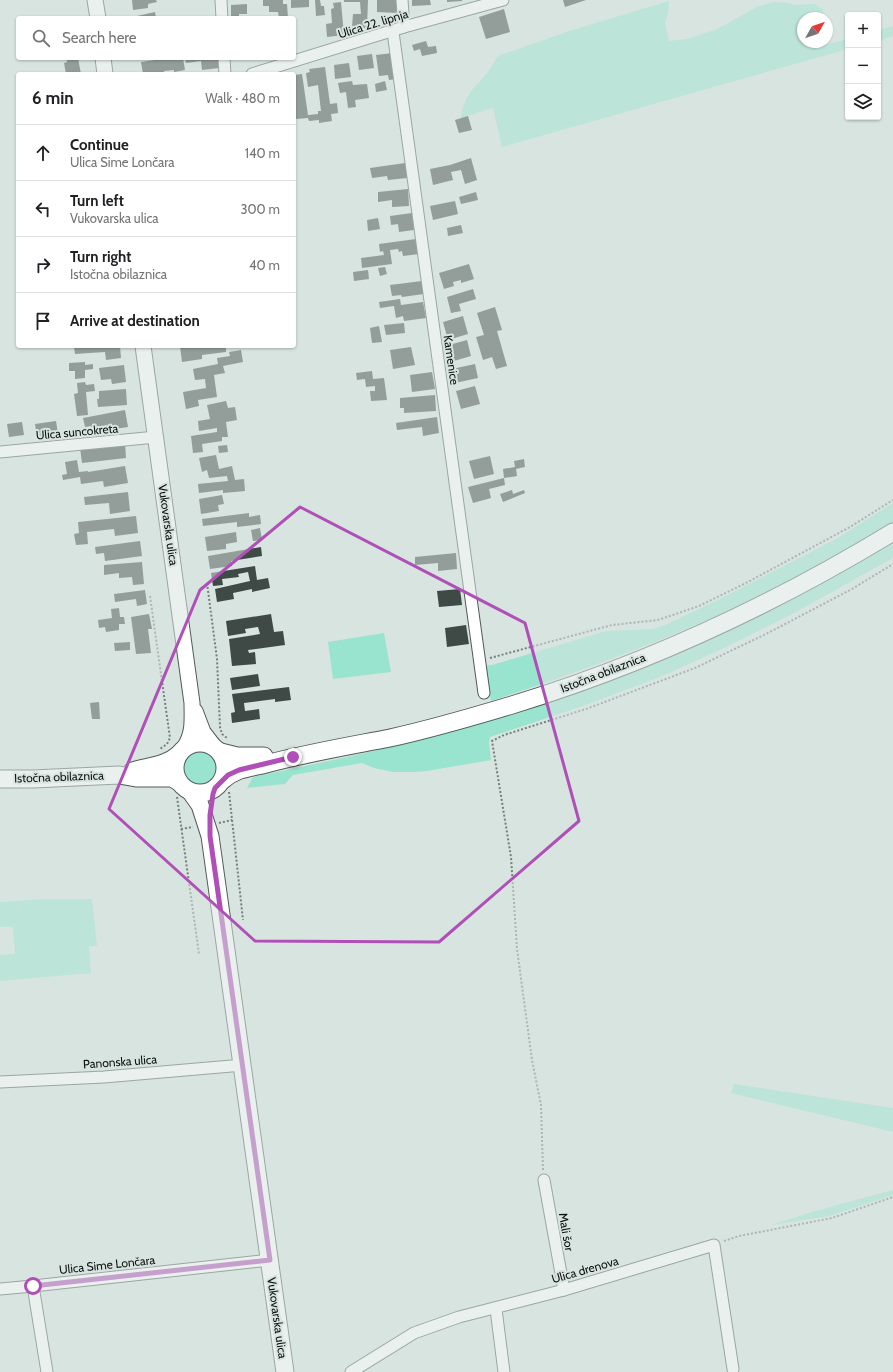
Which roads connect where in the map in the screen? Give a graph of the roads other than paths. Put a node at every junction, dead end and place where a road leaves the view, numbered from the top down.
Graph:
1 (95, 0) edge
2 (221, 0) edge
3 (402, 0) edge
4 (503, 0) edge
5 (98, 16) edge
6 (222, 16) edge
7 (404, 27) junction
8 (393, 32) junction
9 (103, 60) edge
10 (224, 60) edge
11 (106, 72) edge
12 (225, 72) edge
13 (259, 72) edge
14 (143, 348) edge
15 (156, 437) junction
16 (0, 452) edge
17 (893, 532) edge
18 (484, 692) dead end
19 (192, 703) junction
20 (217, 749) junction
21 (182, 751) junction
22 (293, 757) junction
23 (119, 775) junction
24 (0, 779) edge
25 (219, 784) junction
26 (184, 786) junction
27 (210, 836) junction
28 (242, 1065) junction
29 (0, 1082) edge
30 (544, 1180) road end
31 (270, 1260) junction
32 (33, 1286) junction
33 (0, 1290) edge
34 (564, 1290) junction
35 (496, 1308) junction
36 (733, 1369) dead end
37 (47, 1372) edge
38 (285, 1372) edge
39 (351, 1372) edge
40 (504, 1372) edge

1 - 5 main road
2 - 6 street
3 - 7 street
4 - 7 street, Ulica 22. lipnja
7 - 8 street, Ulica 22. lipnja
8 - 13 street, Ulica 22. lipnja
8 - 18 street, Kamenice
9 - 11 main road
10 - 12 street
14 - 15 main road, Vukovarska ulica
15 - 16 street, Ulica suncokreta
15 - 19 main road, Vukovarska ulica
17 - 22 main road, Istočna obilaznica
19 - 20 main road, Vukovarska ulica
19 - 21 main road, Vukovarska ulica
20 - 21 main road
20 - 22 main road, Istočna obilaznica
20 - 25 main road
21 - 23 main road, Istočna obilaznica
21 - 26 main road
22 - 25 main road, Istočna obilaznica
23 - 24 main road, Istočna obilaznica
23 - 26 main road, Istočna obilaznica
25 - 26 main road
25 - 27 main road, Vukovarska ulica
26 - 27 main road, Vukovarska ulica
27 - 28 main road, Vukovarska ulica
28 - 29 street, Panonska ulica
28 - 31 main road, Vukovarska ulica
30 - 34 street, Mali šor
31 - 32 street, Ulica Sime Lončara
31 - 38 main road, Vukovarska ulica
32 - 33 street, Ulica Sime Lončara
32 - 37 street
34 - 35 street, Ulica drenova
34 - 36 street, Ulica drenova
35 - 39 street, Ulica drenova
35 - 40 street

